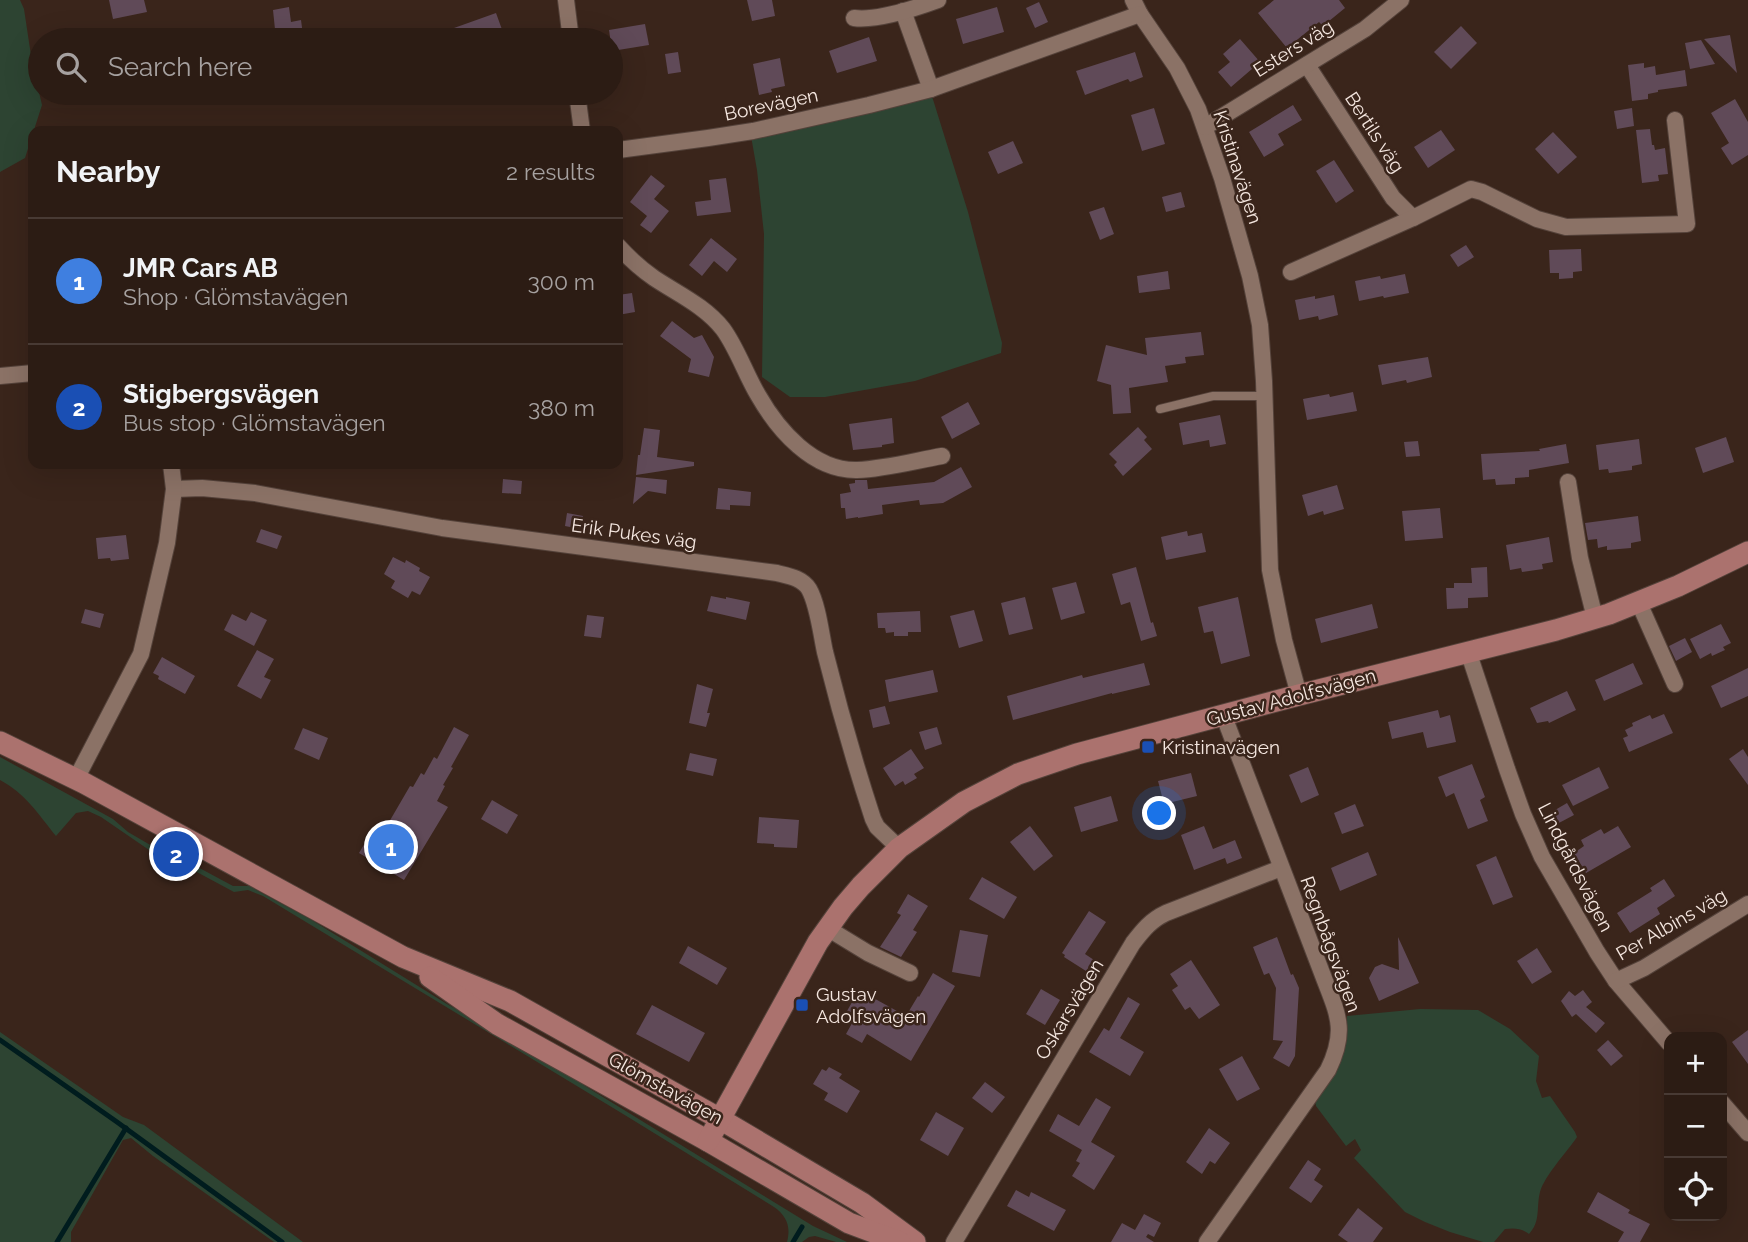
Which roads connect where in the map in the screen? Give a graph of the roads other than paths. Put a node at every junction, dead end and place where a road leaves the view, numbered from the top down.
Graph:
1 (566, 0) edge
2 (938, 0) edge
3 (1401, 0) edge
4 (1137, 7) edge
5 (903, 11) junction
6 (854, 18) dead end
7 (570, 28) edge
8 (1307, 65) junction
9 (931, 89) junction
10 (579, 105) edge
11 (1675, 120) dead end
12 (581, 126) edge
13 (1205, 127) junction
14 (623, 149) edge
15 (1413, 218) junction
16 (623, 250) edge
17 (1291, 272) dead end
18 (28, 373) edge
19 (0, 376) edge
20 (1265, 396) junction
21 (1160, 409) dead end
22 (942, 456) dead end
23 (172, 469) edge
24 (1567, 482) dead end
25 (174, 489) junction
26 (1748, 552) edge
27 (1639, 603) junction
28 (1595, 618) junction
29 (1468, 651) junction
30 (1675, 684) dead end
31 (1299, 695) junction
32 (1223, 714) junction
33 (0, 742) edge
34 (76, 779) junction
35 (899, 848) junction
36 (1281, 868) junction
37 (1748, 904) edge
38 (827, 928) junction
39 (404, 957) junction
40 (909, 973) dead end
41 (1616, 981) junction
42 (1664, 1036) edge
43 (1727, 1109) edge
44 (720, 1119) junction
45 (1748, 1133) edge
46 (708, 1141) junction
47 (900, 1242) edge
48 (915, 1242) edge
49 (954, 1242) edge
50 (1207, 1242) edge

1 - 7 street
2 - 5 street
3 - 8 street, Esters väg
4 - 9 street, Borevägen
4 - 13 street, Kristinavägen
5 - 6 street
5 - 9 street
8 - 13 street, Esters väg
8 - 15 street, Bertils väg
9 - 14 street, Borevägen
10 - 12 street
11 - 15 street
13 - 20 street, Kristinavägen
15 - 17 street
16 - 22 street
18 - 19 street
20 - 21 lane
20 - 31 street, Kristinavägen
23 - 25 street
24 - 28 street
25 - 34 street
25 - 35 street, Erik Pukes väg
26 - 27 main road, Gustav Adolfsvägen
27 - 28 main road, Gustav Adolfsvägen
27 - 30 street
28 - 29 main road, Gustav Adolfsvägen
29 - 31 main road, Gustav Adolfsvägen
29 - 41 street, Lindgårdsvägen
31 - 32 main road, Gustav Adolfsvägen
32 - 35 main road, Gustav Adolfsvägen
32 - 36 street, Regnbågsvägen
33 - 34 main road, Glömstavägen
34 - 39 main road, Glömstavägen
35 - 38 main road, Gustav Adolfsvägen
36 - 49 street, Oskarsvägen
36 - 50 street, Regnbågsvägen
37 - 41 street, Per Albins väg
38 - 40 street
38 - 44 main road, Gustav Adolfsvägen
39 - 44 main road, Glömstavägen
39 - 46 main road, Glömstavägen
41 - 42 street, Lindgårdsvägen
43 - 45 street
44 - 46 main road, Gustav Adolfsvägen
44 - 48 main road, Glömstavägen
46 - 47 main road, Glömstavägen

